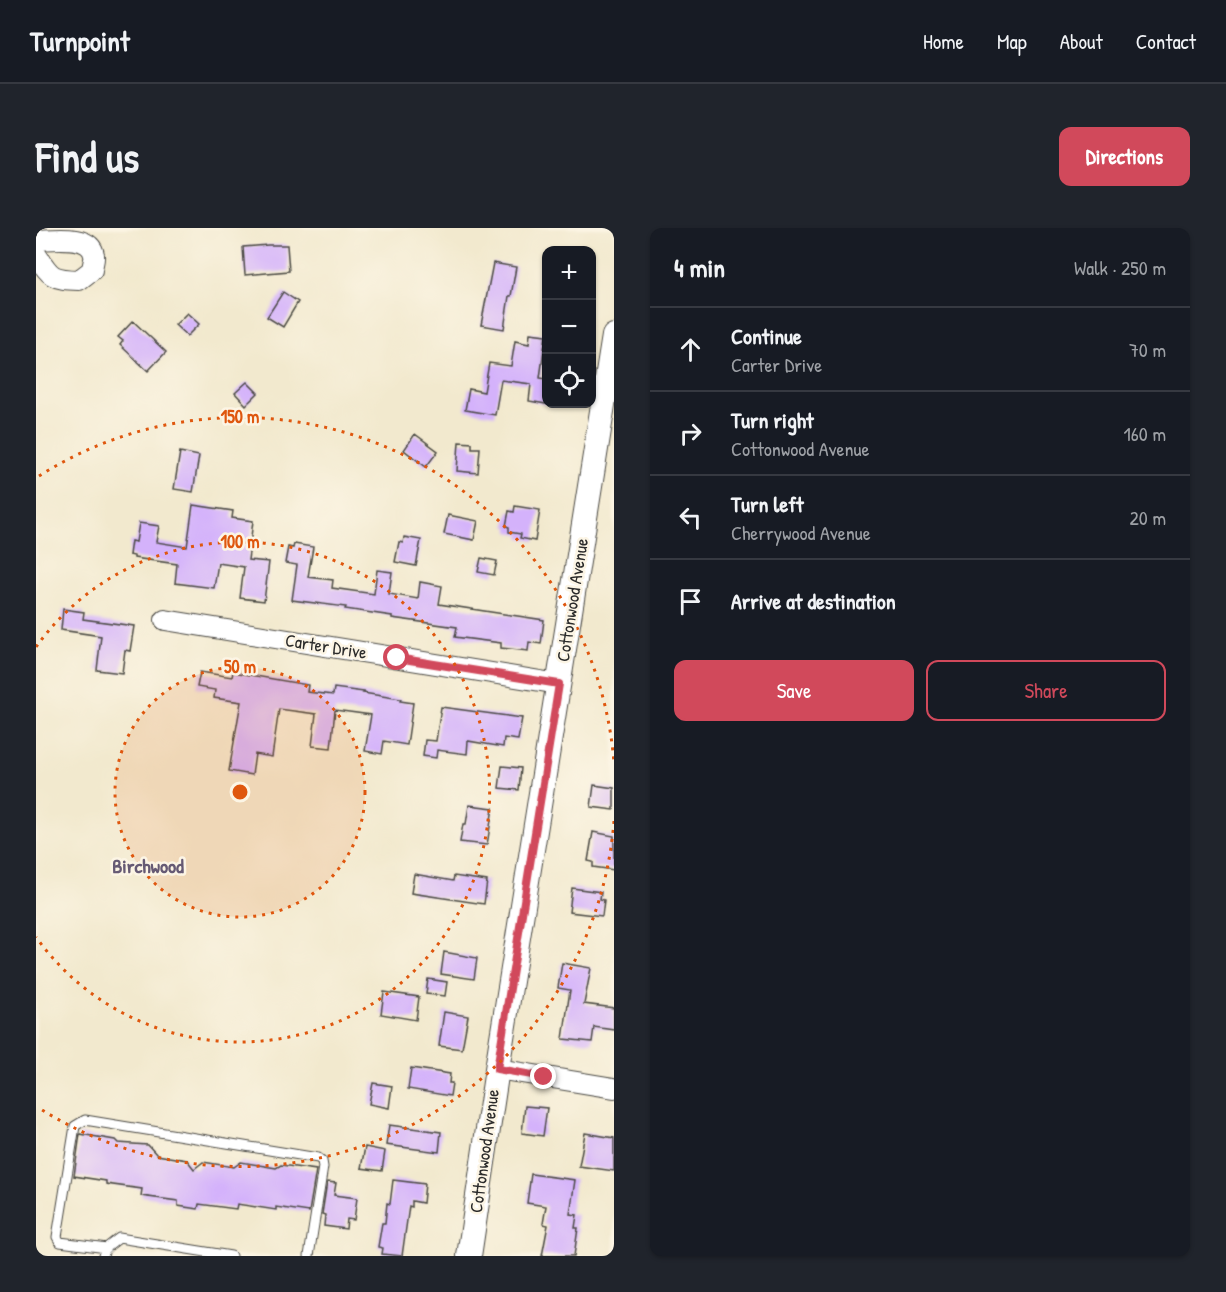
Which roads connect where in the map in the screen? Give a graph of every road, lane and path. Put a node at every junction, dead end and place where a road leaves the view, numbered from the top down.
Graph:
1 (36, 240) edge
2 (36, 254) edge
3 (614, 336) edge
4 (165, 620) dead end
5 (559, 684) junction
6 (497, 1069) junction
7 (614, 1088) edge
8 (105, 1252) edge
9 (231, 1256) edge
10 (309, 1256) edge
11 (469, 1256) edge

1 - 2 street
3 - 5 street, Cottonwood Avenue
4 - 5 street, Carter Drive
5 - 6 street, Cottonwood Avenue
6 - 7 street
6 - 11 street, Cottonwood Avenue
8 - 9 lane
8 - 10 lane

